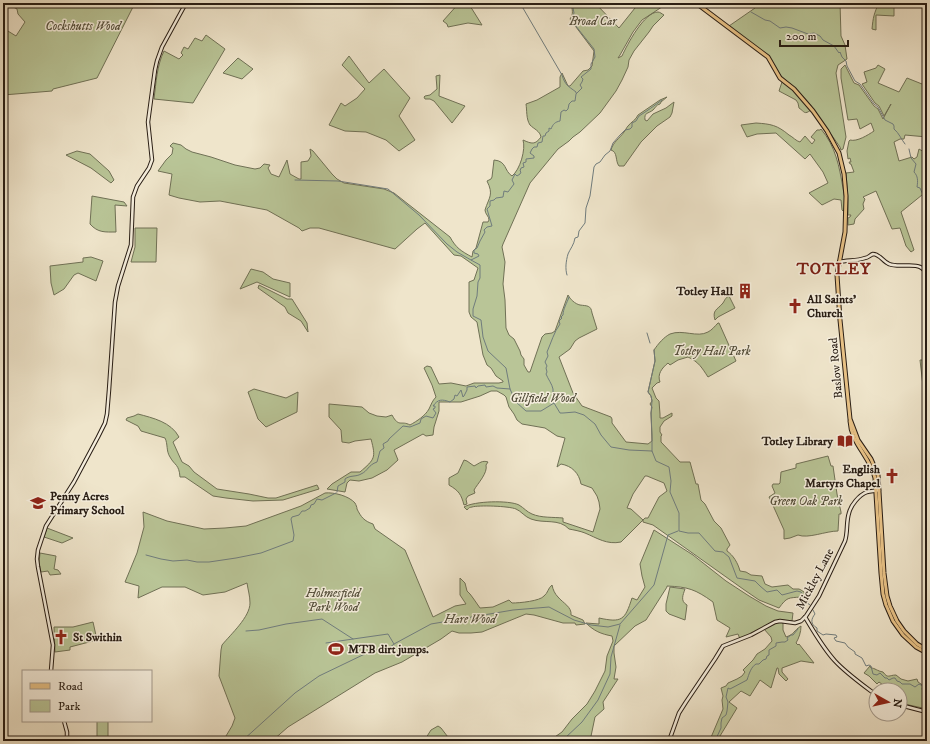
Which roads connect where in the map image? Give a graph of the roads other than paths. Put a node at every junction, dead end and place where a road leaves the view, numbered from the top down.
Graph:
1 (186, 3) edge
2 (696, 3) edge
3 (839, 262) junction
4 (927, 274) edge
5 (878, 490) junction
6 (805, 617) junction
7 (927, 650) edge
8 (927, 654) edge
9 (51, 670) edge
10 (868, 689) edge
11 (908, 707) edge
12 (927, 716) edge
13 (64, 722) edge
14 (67, 741) edge
15 (669, 741) edge

1 - 9 main road
2 - 3 main road, Baslow Road
3 - 4 main road
3 - 5 main road, Baslow Road
5 - 6 main road, Mickley Lane
5 - 7 main road, Baslow Road
5 - 8 main road
6 - 10 main road
6 - 15 main road, Mickley Lane
11 - 12 main road
13 - 14 main road

